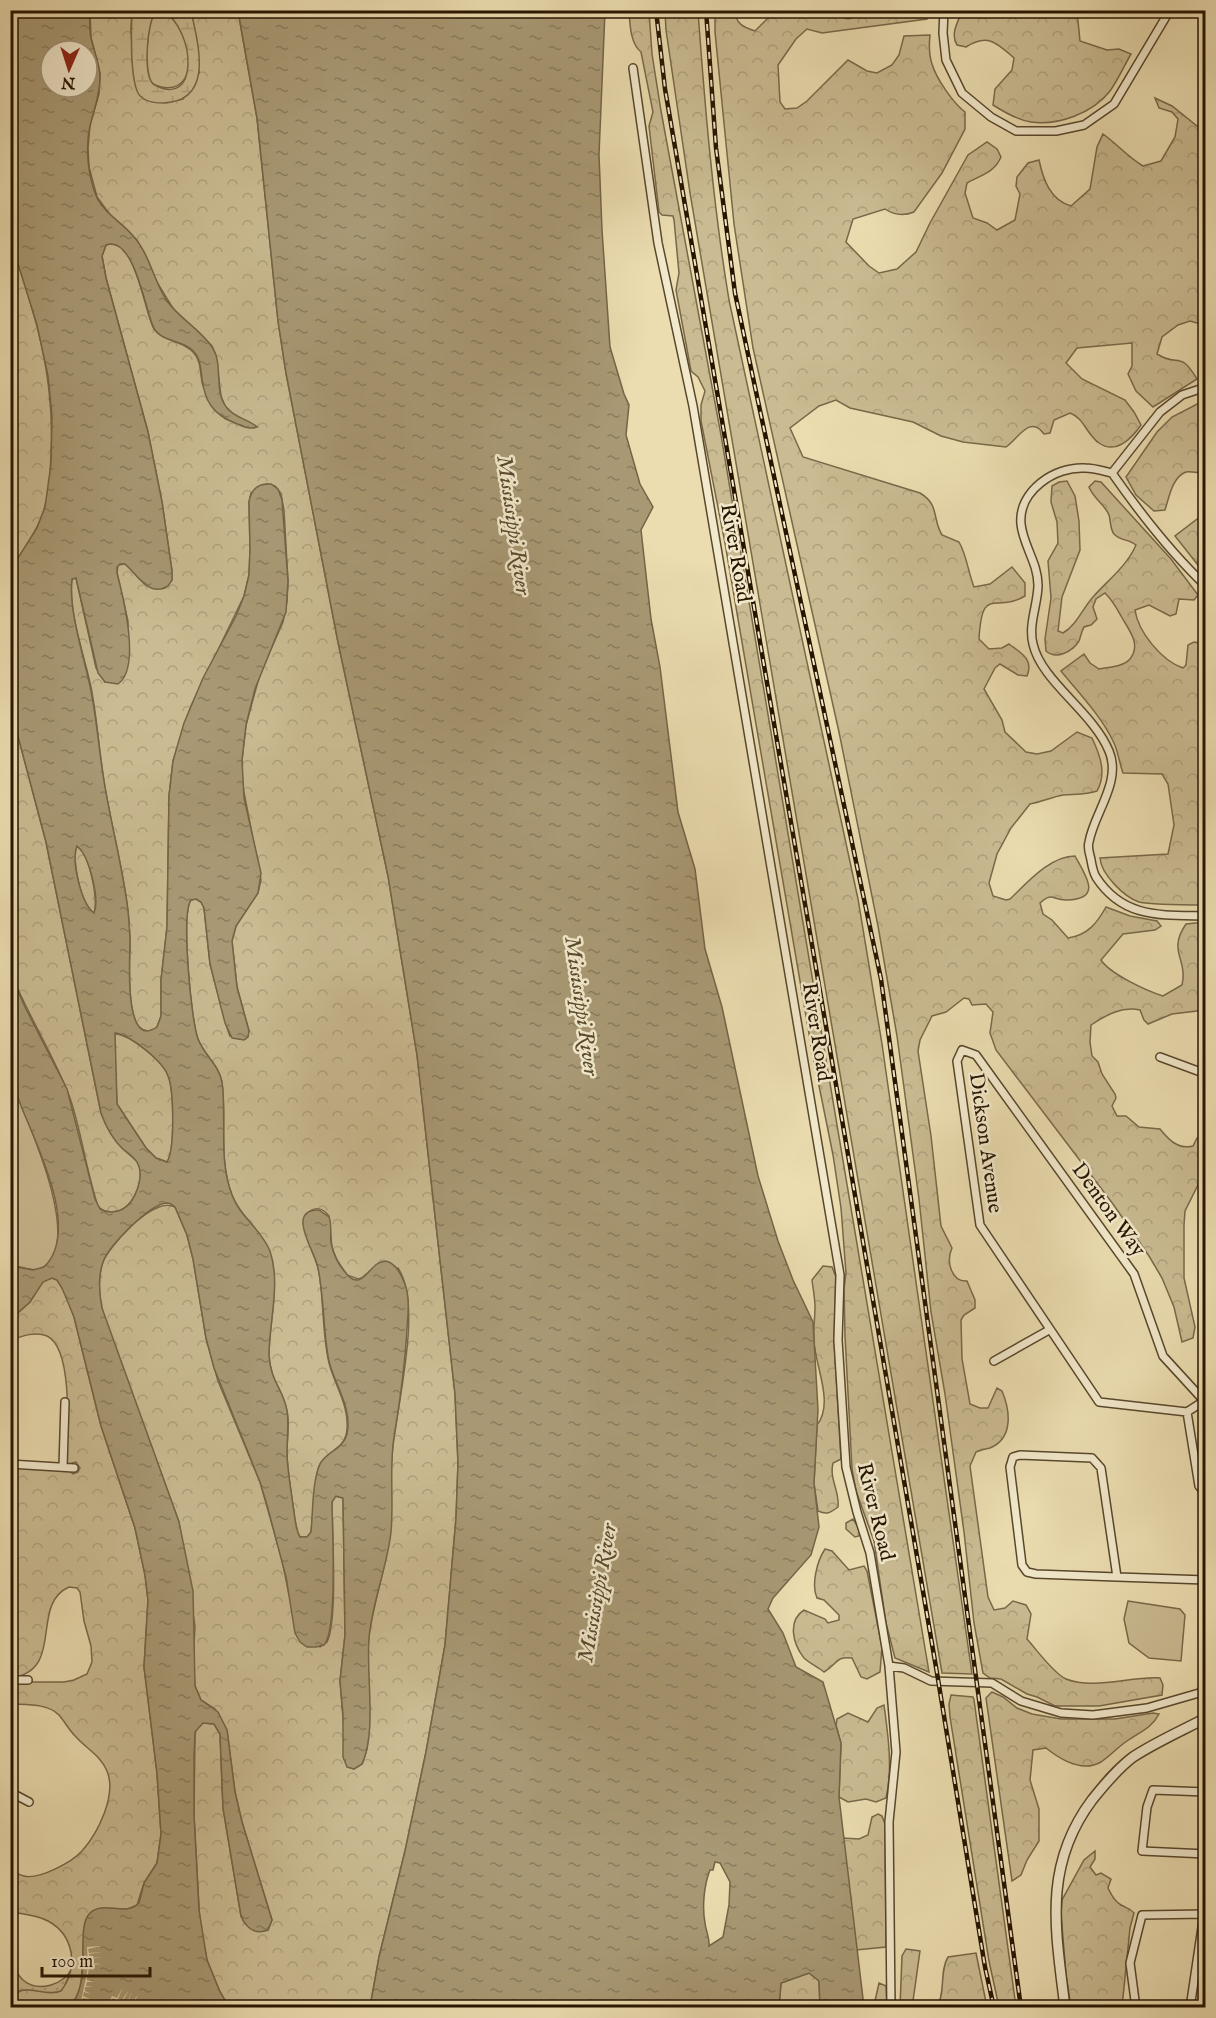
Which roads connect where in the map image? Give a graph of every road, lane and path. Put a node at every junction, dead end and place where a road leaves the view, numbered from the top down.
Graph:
1 (944, 10) edge
2 (1170, 10) edge
3 (633, 68) dead end
4 (1206, 387) edge
5 (1112, 473) junction
6 (1206, 586) edge
7 (1206, 916) edge
8 (962, 1050) joint
9 (1160, 1057) dead end
10 (1206, 1074) edge
11 (1049, 1330) junction
12 (994, 1361) dead end
13 (65, 1402) dead end
14 (1205, 1402) edge
15 (1187, 1412) junction
16 (10, 1464) edge
17 (63, 1467) junction
18 (74, 1468) dead end
19 (1206, 1494) edge
20 (1117, 1577) junction
21 (1206, 1580) edge
22 (890, 1666) junction
23 (10, 1680) edge
24 (28, 1680) dead end
25 (1206, 1691) edge
26 (1206, 1718) edge
27 (10, 1792) edge
28 (1206, 1792) edge
29 (29, 1802) dead end
30 (1206, 1854) edge
31 (1205, 1914) edge
32 (1135, 2005) edge
33 (891, 2007) edge
34 (1065, 2007) edge
35 (1190, 2007) edge

1 - 2 street
3 - 22 street, River Road
4 - 5 street
5 - 6 street
5 - 7 street
8 - 11 street, Dickson Avenue
8 - 14 street, Denton Way
9 - 10 street
11 - 12 street
11 - 15 street, Dickson Avenue
13 - 17 street
14 - 15 street
15 - 19 street
16 - 17 street
17 - 18 street
20 - 20 street
20 - 21 street
22 - 25 street
22 - 33 street, River Road
23 - 24 street
26 - 34 street
27 - 29 street
28 - 30 street
31 - 32 street
31 - 35 street

